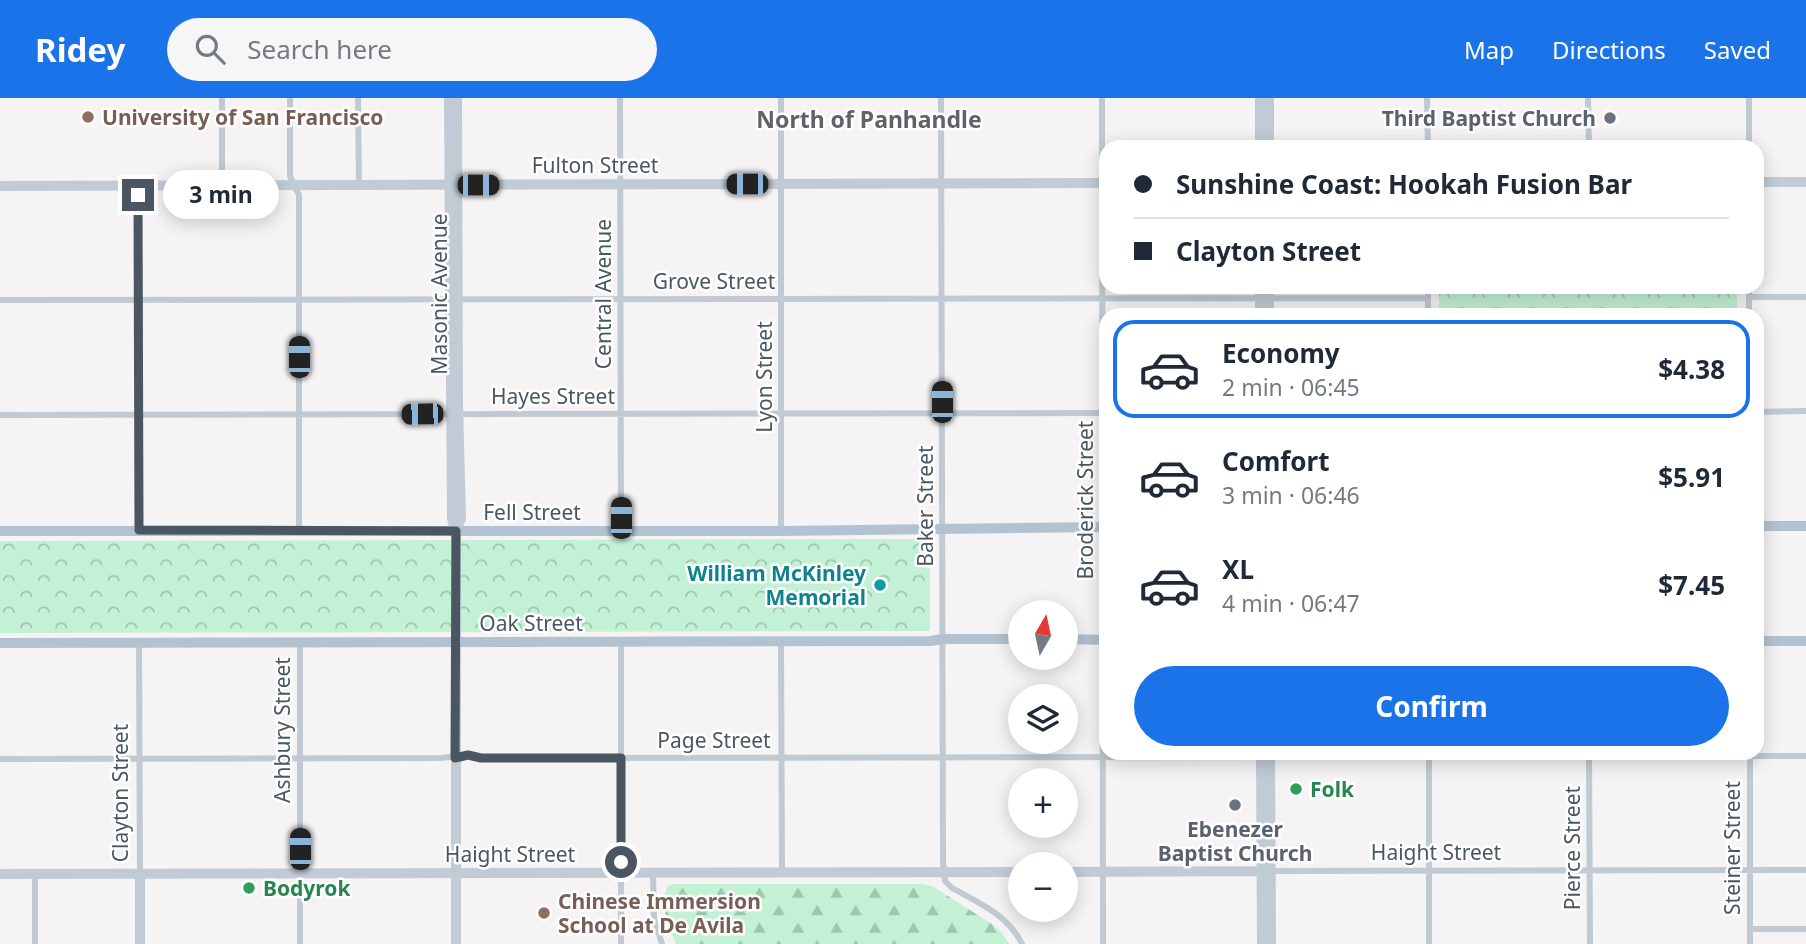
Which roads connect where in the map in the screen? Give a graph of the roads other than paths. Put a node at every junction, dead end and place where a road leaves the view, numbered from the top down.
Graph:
1 (222, 98) edge
2 (290, 98) edge
3 (358, 98) edge
4 (449, 98) edge
5 (457, 98) edge
6 (620, 98) edge
7 (781, 98) edge
8 (941, 98) edge
9 (1101, 98) edge
10 (1260, 98) edge
11 (1269, 98) edge
12 (1427, 98) edge
13 (1588, 98) edge
14 (1749, 98) edge
15 (1102, 140) edge
16 (1260, 140) edge
17 (1269, 140) edge
18 (1427, 140) edge
19 (1589, 140) edge
20 (1749, 140) edge
21 (1764, 182) edge
22 (1806, 182) edge
23 (1099, 183) edge
24 (359, 184) junction
25 (781, 184) junction
26 (941, 184) junction
27 (294, 185) junction
28 (454, 185) junction
29 (620, 185) junction
30 (0, 186) edge
31 (138, 186) junction
32 (222, 186) junction
33 (1102, 294) edge
34 (1211, 294) edge
35 (1319, 294) edge
36 (1428, 294) edge
37 (1749, 297) joint
38 (1806, 297) edge
39 (941, 298) junction
40 (1102, 298) junction
41 (1428, 298) junction
42 (454, 299) junction
43 (620, 299) junction
44 (781, 299) junction
45 (0, 300) edge
46 (138, 300) junction
47 (299, 300) junction
48 (1102, 308) edge
49 (1428, 308) edge
50 (1749, 308) edge
51 (1806, 411) edge
52 (1764, 412) edge
53 (781, 413) junction
54 (942, 413) junction
55 (1099, 413) edge
56 (299, 414) junction
57 (454, 414) junction
58 (620, 414) junction
59 (0, 415) edge
60 (138, 415) junction
61 (1764, 526) edge
62 (1806, 526) edge
63 (1099, 527) edge
64 (942, 529) junction
65 (139, 530) junction
66 (299, 530) junction
67 (0, 531) edge
68 (456, 531) junction
69 (621, 531) junction
70 (781, 531) junction
71 (942, 639) junction
72 (1008, 639) edge
73 (1078, 639) edge
74 (1099, 640) edge
75 (781, 641) junction
76 (1764, 641) edge
77 (1806, 641) edge
78 (300, 642) junction
79 (455, 642) junction
80 (621, 642) junction
81 (0, 643) edge
82 (139, 643) junction
83 (1764, 754) edge
84 (1806, 755) edge
85 (943, 757) junction
86 (1099, 757) edge
87 (300, 758) junction
88 (455, 758) junction
89 (621, 758) junction
90 (781, 758) junction
91 (0, 759) edge
92 (139, 759) junction
93 (1103, 760) edge
94 (1266, 760) edge
95 (1429, 760) edge
96 (1589, 760) edge
97 (1750, 760) edge
98 (1750, 870) junction
99 (1806, 870) edge
100 (1266, 871) junction
101 (1429, 871) junction
102 (1590, 871) junction
103 (782, 872) junction
104 (944, 872) junction
105 (1008, 872) edge
106 (1078, 872) edge
107 (1103, 872) junction
108 (300, 873) junction
109 (456, 873) junction
110 (621, 873) junction
111 (653, 873) junction
112 (0, 874) edge
113 (35, 874) junction
114 (139, 874) junction
115 (1750, 929) junction
116 (1806, 929) edge
117 (35, 944) edge
118 (140, 944) edge
119 (300, 944) edge
120 (456, 944) edge
121 (621, 944) edge
122 (662, 944) edge
123 (1022, 944) edge
124 (1103, 944) edge
125 (1262, 944) edge
126 (1271, 944) edge
127 (1429, 944) edge
128 (1590, 944) edge
129 (1750, 944) edge

1 - 32 street
2 - 27 street
3 - 24 street
4 - 28 street, Masonic Avenue
5 - 28 street, Masonic Avenue
6 - 29 street, Central Avenue
7 - 25 street, Lyon Street
8 - 26 street, Baker Street
9 - 15 street, Broderick Street
10 - 16 street
11 - 17 street
12 - 18 street
13 - 19 street
14 - 20 street
21 - 22 street
23 - 26 street, Fulton Street
24 - 27 street, Fulton Street
24 - 28 street, Fulton Street
25 - 26 street, Fulton Street
25 - 29 street, Fulton Street
25 - 44 street, Lyon Street
26 - 39 street, Baker Street
27 - 32 street, Fulton Street
27 - 47 street
28 - 29 street, Fulton Street
28 - 42 street, Masonic Avenue
29 - 43 street, Central Avenue
30 - 31 street, Fulton Street
31 - 32 street, Fulton Street
31 - 46 street
33 - 40 street, Broderick Street
34 - 40 street, Grove Street
35 - 41 street, Grove Street
36 - 41 street
37 - 38 street
37 - 50 street
39 - 40 street, Grove Street
39 - 44 street, Grove Street
39 - 54 street, Baker Street
40 - 48 street, Broderick Street
41 - 49 street
42 - 43 street, Grove Street
42 - 47 street, Grove Street
42 - 57 street, Masonic Avenue
43 - 44 street, Grove Street
43 - 58 street, Central Avenue
44 - 53 street, Lyon Street
45 - 46 street, Grove Street
46 - 47 street, Grove Street
46 - 60 street
47 - 56 street
51 - 52 street
53 - 54 street, Hayes Street
53 - 58 street, Hayes Street
53 - 70 street, Lyon Street
54 - 55 street, Hayes Street
54 - 64 street, Baker Street
56 - 57 street, Hayes Street
56 - 60 street, Hayes Street
56 - 66 street
57 - 58 street, Hayes Street
57 - 68 street, Masonic Avenue
58 - 69 street, Central Avenue
59 - 60 street, Hayes Street
60 - 65 street
61 - 62 main road
63 - 64 main road, Fell Street
64 - 70 main road, Fell Street
64 - 71 street, Baker Street
65 - 66 main road, Fell Street
65 - 67 main road, Fell Street
66 - 68 main road, Fell Street
68 - 69 main road, Fell Street
68 - 79 street, Masonic Avenue
69 - 70 main road, Fell Street
71 - 72 main road, Oak Street
71 - 75 main road, Oak Street
71 - 85 street, Baker Street
73 - 74 main road
75 - 80 main road, Oak Street
75 - 90 street
76 - 77 main road
78 - 79 main road, Oak Street
78 - 82 main road, Oak Street
78 - 87 street, Ashbury Street
79 - 80 main road, Oak Street
79 - 88 street, Masonic Avenue
80 - 89 street
81 - 82 main road, Oak Street
82 - 92 street, Clayton Street
83 - 84 street, Page Street
85 - 86 street, Page Street
85 - 90 street, Page Street
85 - 104 street, Baker Street
87 - 88 street, Page Street
87 - 92 street, Page Street
87 - 108 street, Ashbury Street
88 - 89 street, Page Street
88 - 109 street, Masonic Avenue
89 - 90 street, Page Street
89 - 110 street
90 - 103 street
91 - 92 street, Page Street
92 - 114 street, Clayton Street
93 - 107 street, Broderick Street
94 - 100 street
95 - 101 street
96 - 102 street, Pierce Street
97 - 98 street, Steiner Street
98 - 99 street, Haight Street
98 - 102 street, Haight Street
98 - 115 street, Steiner Street
100 - 101 street, Haight Street
100 - 107 street, Haight Street
100 - 125 street
100 - 126 street
101 - 102 street, Haight Street
101 - 127 street
102 - 128 street, Pierce Street
103 - 104 street, Haight Street
103 - 111 street, Haight Street
104 - 105 street, Haight Street
104 - 123 street
106 - 107 street, Haight Street
107 - 124 street, Broderick Street
108 - 109 street, Haight Street
108 - 114 street, Haight Street
108 - 119 street, Ashbury Street
109 - 110 street, Haight Street
109 - 120 street, Masonic Avenue
110 - 111 street, Haight Street
110 - 121 street
111 - 122 street
112 - 113 street, Haight Street
113 - 114 street, Haight Street
113 - 117 street
114 - 118 street, Clayton Street
115 - 116 street
115 - 129 street, Steiner Street

